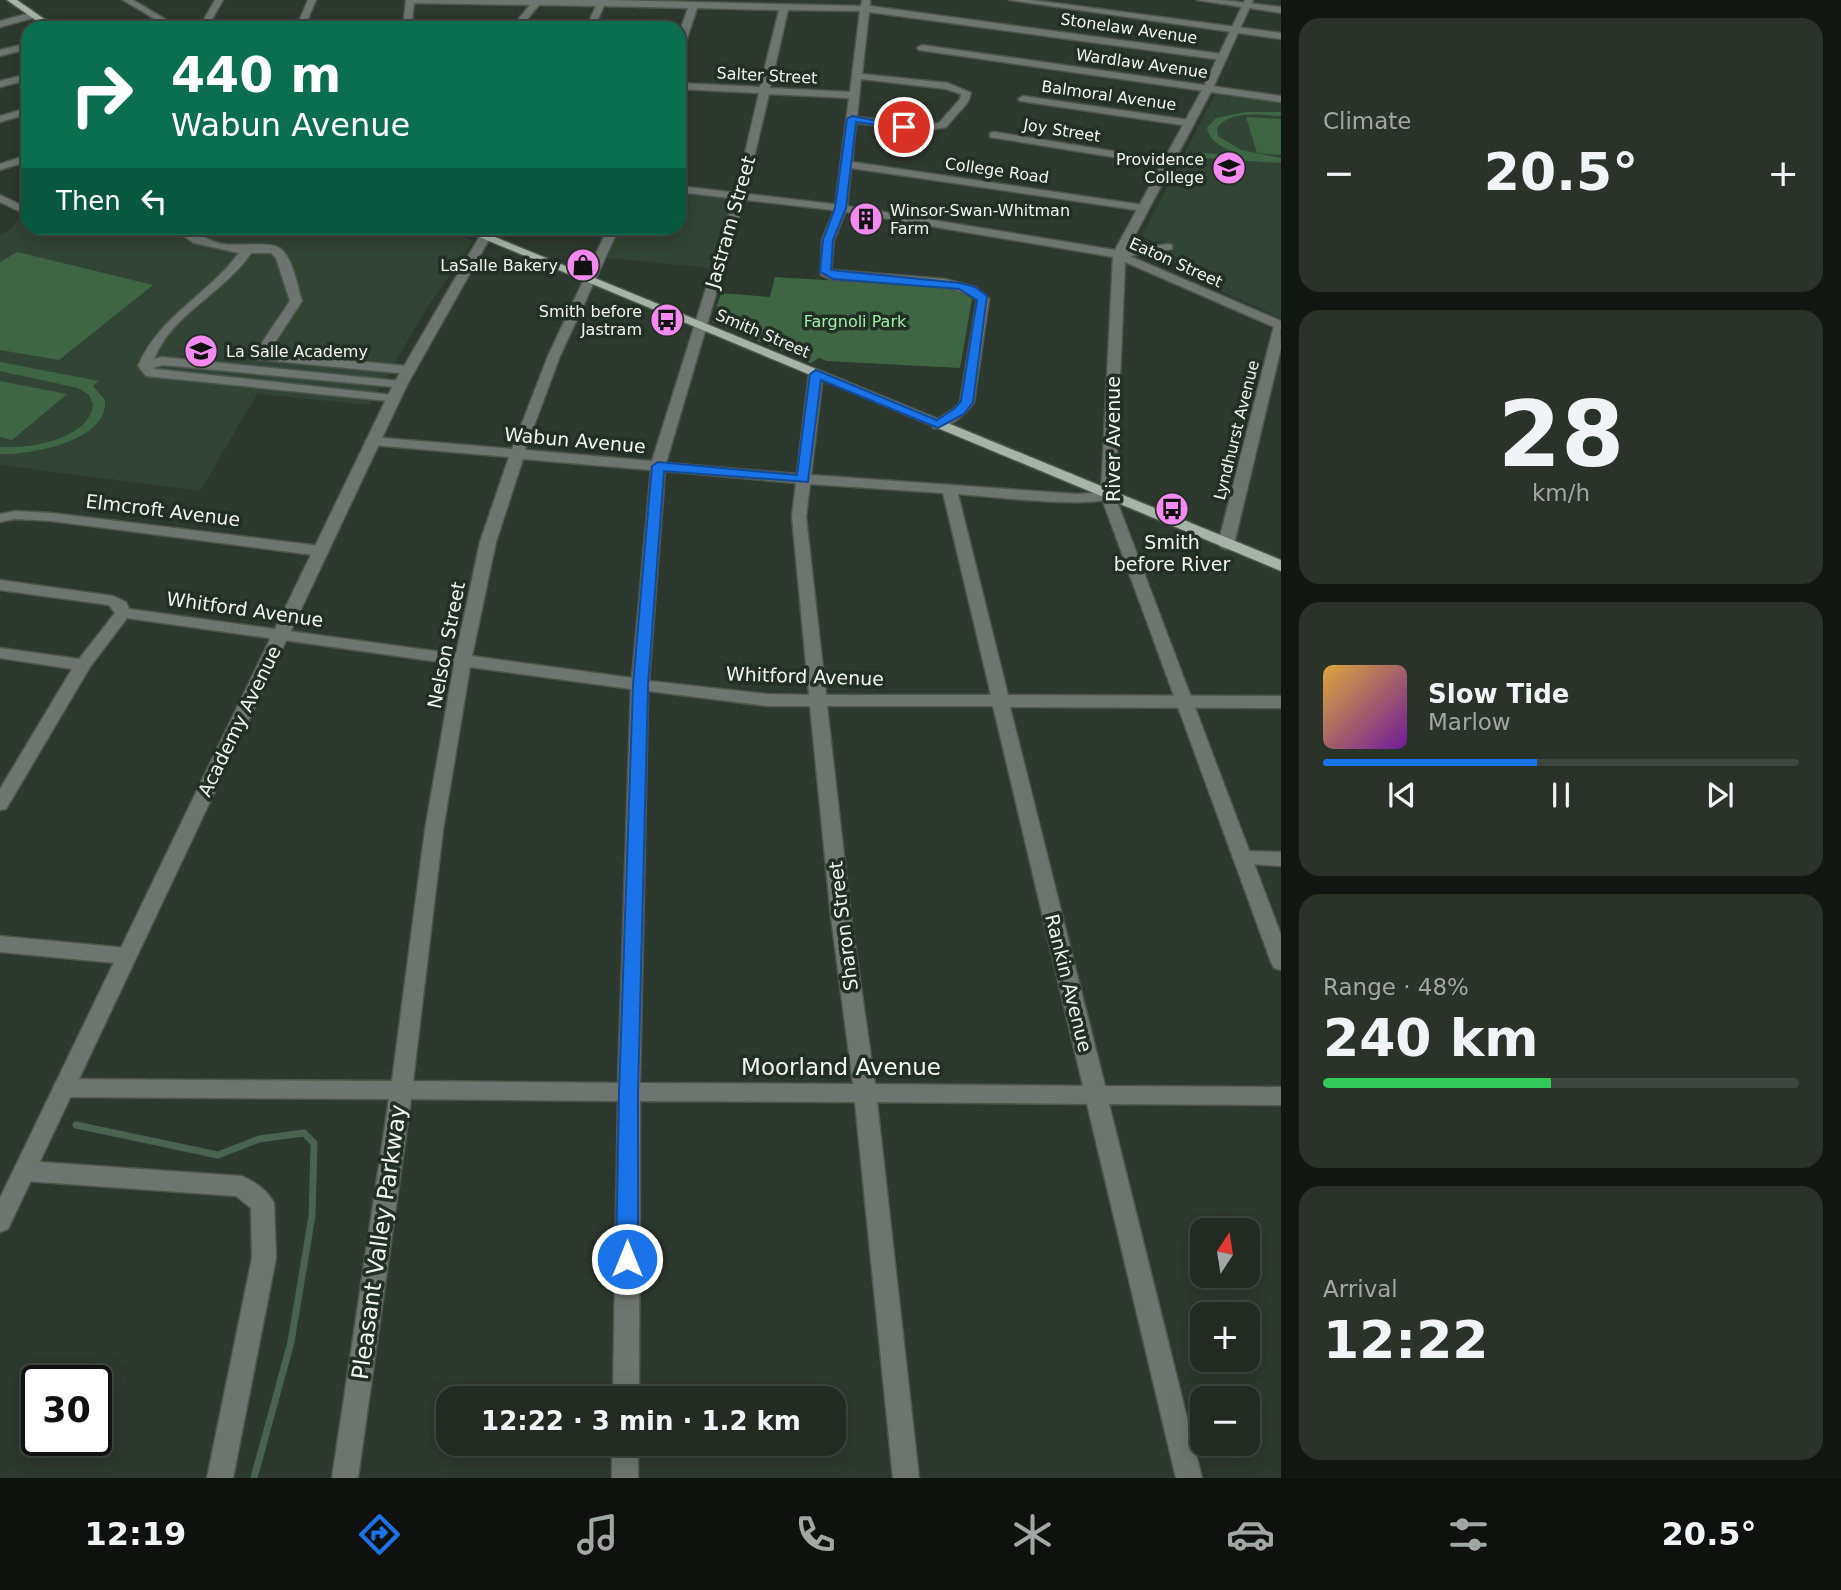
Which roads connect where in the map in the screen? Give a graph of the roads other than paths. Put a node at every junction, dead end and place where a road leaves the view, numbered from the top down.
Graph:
1 (11, 0) edge
2 (127, 0) edge
3 (219, 0) edge
4 (312, 0) edge
5 (410, 0) edge
6 (1013, 0) edge
7 (1201, 0) edge
8 (602, 2) edge
9 (536, 3) junction
10 (1247, 3) edge
11 (866, 4) edge
12 (693, 6) junction
13 (784, 7) junction
14 (1281, 10) edge
15 (30, 13) junction
16 (0, 15) edge
17 (42, 21) edge
18 (164, 21) edge
19 (207, 21) edge
20 (303, 21) edge
21 (408, 21) edge
22 (521, 21) edge
23 (593, 21) edge
24 (0, 24) edge
25 (686, 27) edge
26 (1235, 29) junction
27 (1045, 33) junction
28 (1281, 36) edge
29 (1041, 43) dead end
30 (21, 48) edge
31 (922, 48) dead end
32 (0, 53) edge
33 (1222, 57) junction
34 (856, 76) junction
35 (21, 79) edge
36 (0, 84) edge
37 (686, 86) edge
38 (1208, 88) junction
39 (765, 90) junction
40 (853, 95) junction
41 (1024, 99) dead end
42 (1281, 99) edge
43 (21, 113) edge
44 (0, 119) edge
45 (852, 119) junction
46 (1189, 123) junction
47 (994, 135) dead end
48 (21, 160) edge
49 (1168, 163) junction
50 (846, 164) junction
51 (0, 167) edge
52 (686, 190) edge
53 (740, 196) junction
54 (841, 208) junction
55 (1143, 208) junction
56 (1130, 234) junction
57 (186, 235) edge
58 (486, 235) edge
59 (494, 235) edge
60 (610, 235) edge
61 (243, 249) junction
62 (1119, 254) junction
63 (591, 281) junction
64 (1281, 326) edge
65 (702, 327) junction
66 (145, 366) junction
67 (408, 370) junction
68 (816, 374) junction
69 (400, 384) junction
70 (393, 399) junction
71 (938, 425) junction
72 (372, 441) junction
73 (517, 454) junction
74 (658, 466) junction
75 (803, 479) junction
76 (949, 489) junction
77 (1108, 496) junction
78 (0, 518) edge
79 (1226, 544) junction
80 (321, 551) junction
81 (1281, 566) edge
82 (0, 585) edge
83 (123, 613) junction
84 (280, 636) junction
85 (0, 653) edge
86 (463, 661) junction
87 (83, 665) junction
88 (640, 685) junction
89 (818, 700) junction
90 (1000, 701) junction
91 (1183, 701) junction
92 (1281, 702) edge
93 (0, 804) edge
94 (1243, 858) junction
95 (1281, 859) edge
96 (0, 944) edge
97 (126, 956) junction
98 (1281, 962) edge
99 (64, 1088) junction
100 (401, 1092) junction
101 (628, 1093) junction
102 (865, 1094) junction
103 (1096, 1095) junction
104 (1281, 1096) edge
105 (25, 1171) junction
106 (0, 1222) edge
107 (626, 1386) edge
108 (625, 1456) edge
109 (220, 1478) edge
110 (345, 1478) edge
111 (625, 1478) edge
112 (906, 1478) edge
113 (1189, 1478) edge

1 - 15 main road
2 - 18 street
3 - 19 street
4 - 20 street
5 - 9 street, Stonelaw Avenue
5 - 21 street
6 - 26 street
7 - 10 street
8 - 9 street, Stonelaw Avenue
8 - 12 street, Stonelaw Avenue
8 - 23 street
9 - 22 street
10 - 14 street
10 - 26 street, River Avenue
11 - 13 street, Stonelaw Avenue
11 - 27 street, Stonelaw Avenue
11 - 34 street
12 - 13 street, Stonelaw Avenue
12 - 25 street
13 - 39 street, Jastram Street
15 - 16 street
15 - 17 main road
15 - 24 street
26 - 28 street
26 - 33 street, River Avenue
27 - 29 street
27 - 33 street, Stonelaw Avenue
30 - 32 street
31 - 38 street, Wardlaw Avenue
33 - 38 street, River Avenue
34 - 40 street
34 - 45 street
35 - 36 street
37 - 39 street, Salter Street
38 - 42 street, Wardlaw Avenue
38 - 46 street, River Avenue
39 - 40 street, Salter Street
39 - 53 street, Jastram Street
40 - 45 street
41 - 46 street, Balmoral Avenue
43 - 44 street
45 - 50 street
46 - 49 street, River Avenue
47 - 49 street, Joy Street
48 - 51 street
49 - 55 street, River Avenue
50 - 54 street
50 - 55 street, College Road
52 - 53 street, Eaton Street
53 - 54 street, Eaton Street
53 - 65 street, Jastram Street
54 - 62 street, Eaton Street
54 - 71 street
55 - 56 street, River Avenue
56 - 62 street, River Avenue
56 - 62 street
57 - 61 street
58 - 67 street, Academy Avenue
59 - 63 main road, Smith Street
60 - 63 street, Nelson Street
61 - 66 street
61 - 67 street
62 - 64 street, Eaton Street
62 - 77 street, River Avenue
63 - 65 main road, Smith Street
63 - 73 street, Nelson Street
64 - 79 street, Lyndhurst Avenue
65 - 68 main road, Smith Street
65 - 74 street, Jastram Street
66 - 69 street
66 - 70 street
67 - 69 street, Academy Avenue
68 - 71 main road, Smith Street
68 - 75 street, Sharon Street
69 - 70 street, Academy Avenue
70 - 72 street, Academy Avenue
71 - 77 main road, Smith Street
72 - 73 street, Wabun Avenue
72 - 80 street, Academy Avenue
73 - 74 street, Wabun Avenue
73 - 86 street, Nelson Street
74 - 75 street, Wabun Avenue
74 - 88 street, Jastram Street
75 - 76 street, Wabun Avenue
75 - 89 street, Sharon Street
76 - 77 street, Wabun Avenue
76 - 90 street, Rankin Avenue
77 - 79 main road, Smith Street
77 - 91 street, River Avenue
78 - 80 street, Elmcroft Avenue
79 - 81 main road, Smith Street
80 - 84 street, Academy Avenue
82 - 83 street
83 - 84 street, Whitford Avenue
83 - 87 street
84 - 86 street, Whitford Avenue
84 - 97 street, Academy Avenue
85 - 87 street
86 - 88 street, Whitford Avenue
86 - 100 street, Nelson Street
87 - 93 street
88 - 89 street, Whitford Avenue
88 - 101 street, Jastram Street
89 - 90 street, Whitford Avenue
89 - 102 street, Sharon Street
90 - 91 street, Whitford Avenue
90 - 103 street, Rankin Avenue
91 - 92 street, Whitford Avenue
91 - 94 street, River Avenue
94 - 95 street
94 - 98 street, River Avenue
96 - 97 street
97 - 99 street, Academy Avenue
99 - 100 street, Pleasant Valley Parkway
99 - 105 street, Academy Avenue
100 - 101 street, Moorland Avenue
100 - 110 street, Pleasant Valley Parkway
101 - 102 street, Moorland Avenue
101 - 107 street, Jastram Street
102 - 103 street, Moorland Avenue
102 - 112 street, Sharon Street
103 - 104 street, Moorland Avenue
103 - 113 street, Rankin Avenue
105 - 106 street, Academy Avenue
105 - 109 street
108 - 111 street

